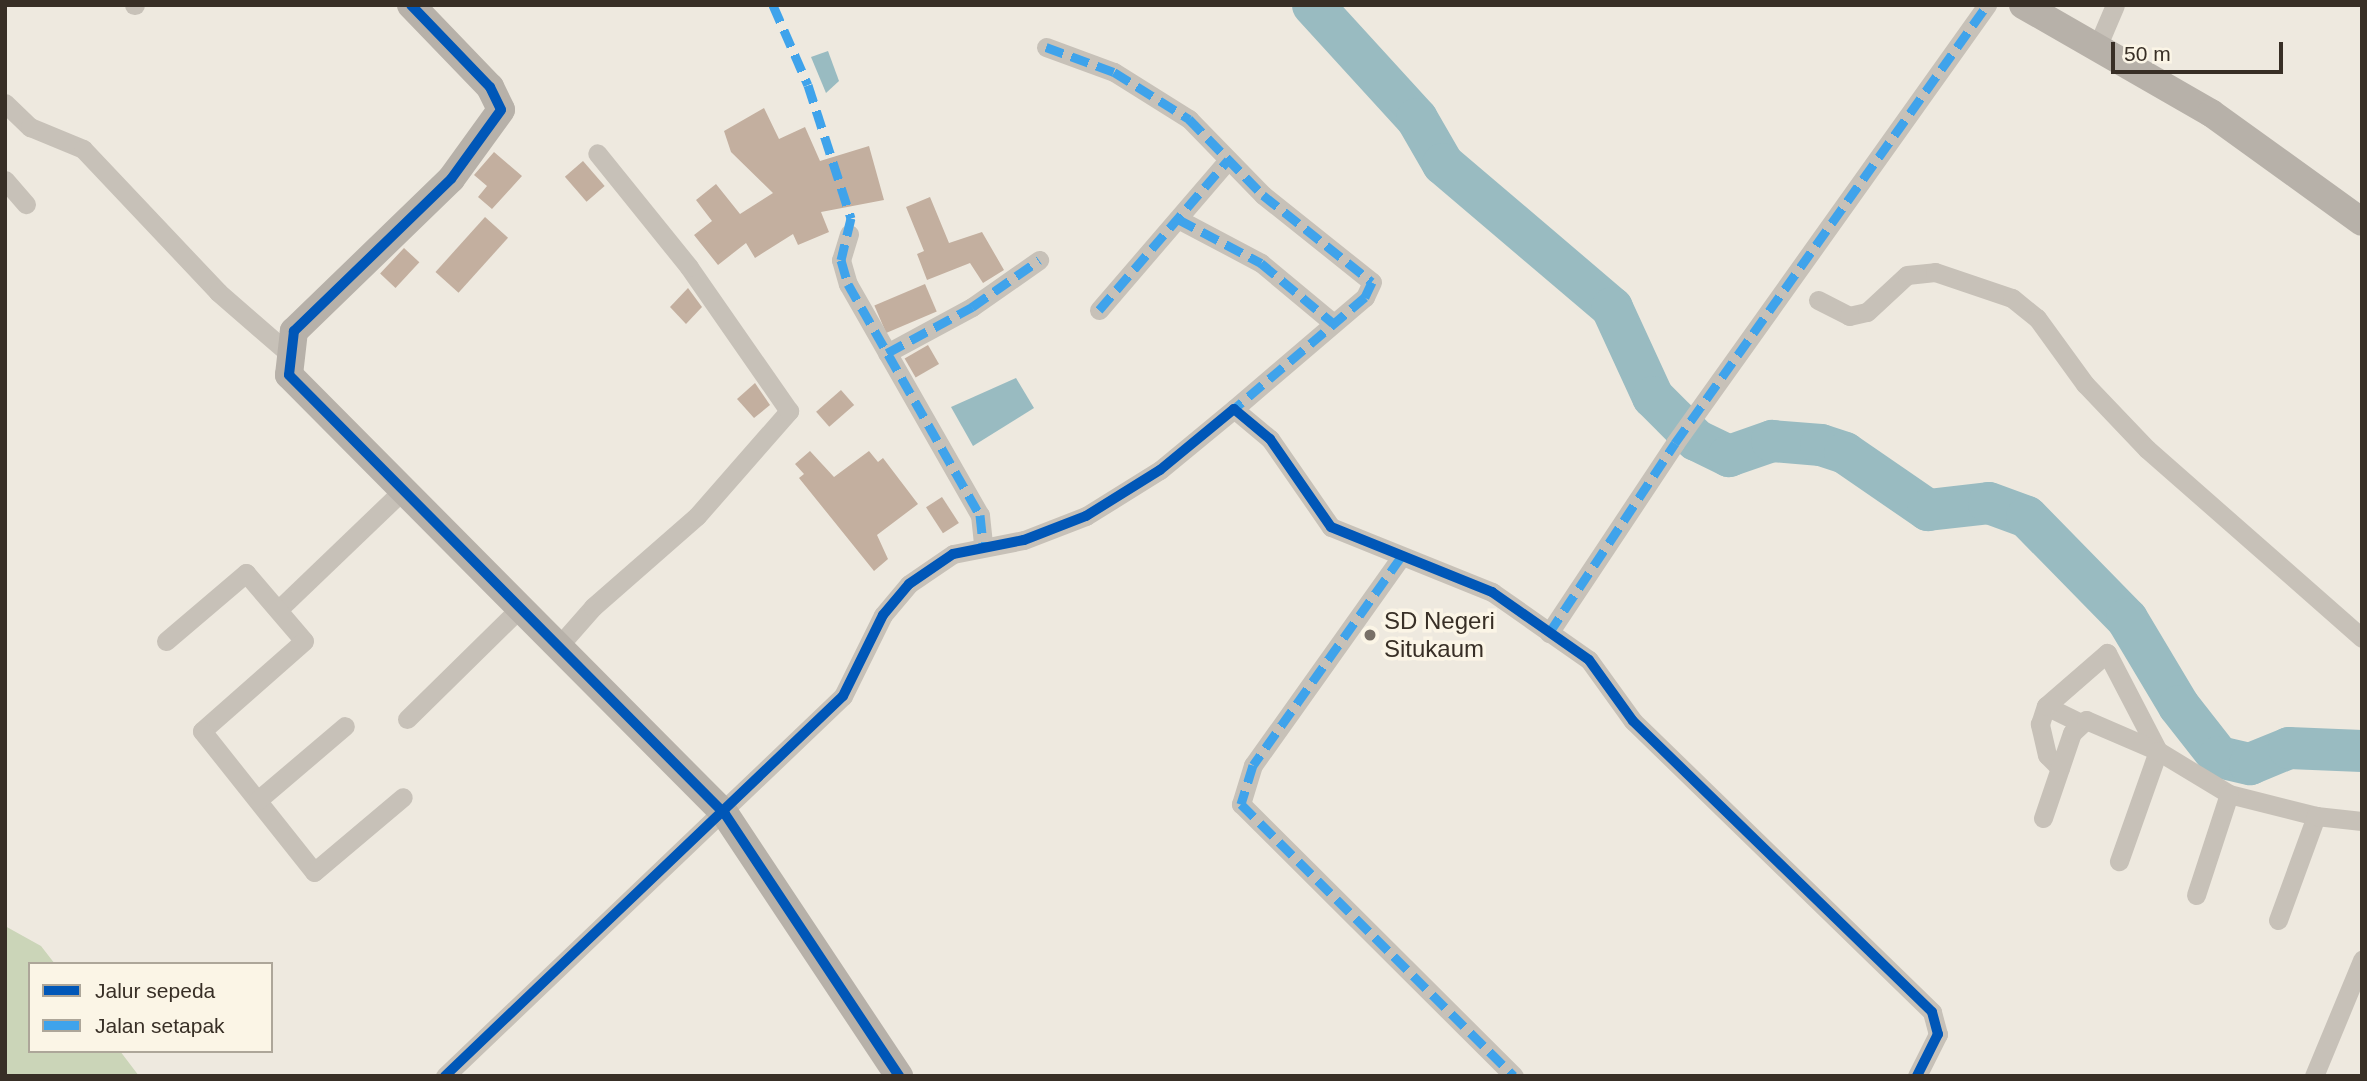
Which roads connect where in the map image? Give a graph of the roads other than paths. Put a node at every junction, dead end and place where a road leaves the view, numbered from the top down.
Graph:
1 (411, 5) edge
2 (1987, 5) edge
3 (2022, 5) edge
4 (2115, 5) edge
5 (2098, 45) junction
6 (1046, 47) dead end
7 (9, 116) edge
8 (597, 153) dead end
9 (1228, 160) junction
10 (5, 180) edge
11 (26, 204) dead end
12 (1178, 219) junction
13 (2362, 222) edge
14 (849, 234) dead end
15 (1039, 260) dead end
16 (1818, 300) dead end
17 (1099, 310) dead end
18 (1333, 323) junction
19 (287, 352) junction
20 (887, 353) junction
21 (1234, 410) junction
22 (402, 491) junction
23 (983, 545) junction
24 (1401, 557) junction
25 (279, 609) junction
26 (518, 610) junction
27 (1549, 633) junction
28 (2362, 638) edge
29 (166, 641) dead end
30 (557, 648) junction
31 (2046, 706) junction
32 (407, 719) dead end
33 (2079, 722) junction
34 (345, 726) dead end
35 (2158, 751) junction
36 (2060, 768) junction
37 (2230, 794) junction
38 (403, 797) dead end
39 (258, 800) junction
40 (725, 814) junction
41 (2316, 816) junction
42 (2043, 818) dead end
43 (2362, 821) edge
44 (2119, 861) dead end
45 (2196, 895) dead end
46 (2278, 920) dead end
47 (2362, 960) edge
48 (445, 1076) edge
49 (899, 1076) edge
50 (1514, 1076) edge
51 (1917, 1076) edge
52 (2314, 1076) edge

1 - 19 street
2 - 27 street
3 - 5 street
4 - 5 street
5 - 13 street
6 - 9 street
7 - 19 street
8 - 30 street
9 - 12 street
9 - 18 street
10 - 11 street
12 - 17 street
12 - 18 street
14 - 20 street
15 - 20 street
16 - 28 street
18 - 21 street
19 - 22 street
20 - 23 street
21 - 23 street
21 - 24 street
22 - 25 street
22 - 26 street
23 - 40 street
24 - 27 street
24 - 50 street
25 - 29 street
25 - 39 street
26 - 30 street
26 - 32 street
27 - 51 street
30 - 40 street
31 - 33 street
31 - 35 street
31 - 36 street
33 - 35 street
33 - 36 street
34 - 39 street
35 - 37 street
35 - 44 street
36 - 42 street
37 - 41 street
37 - 45 street
38 - 39 street
40 - 48 street
40 - 49 street
41 - 43 street
41 - 46 street
47 - 52 street

